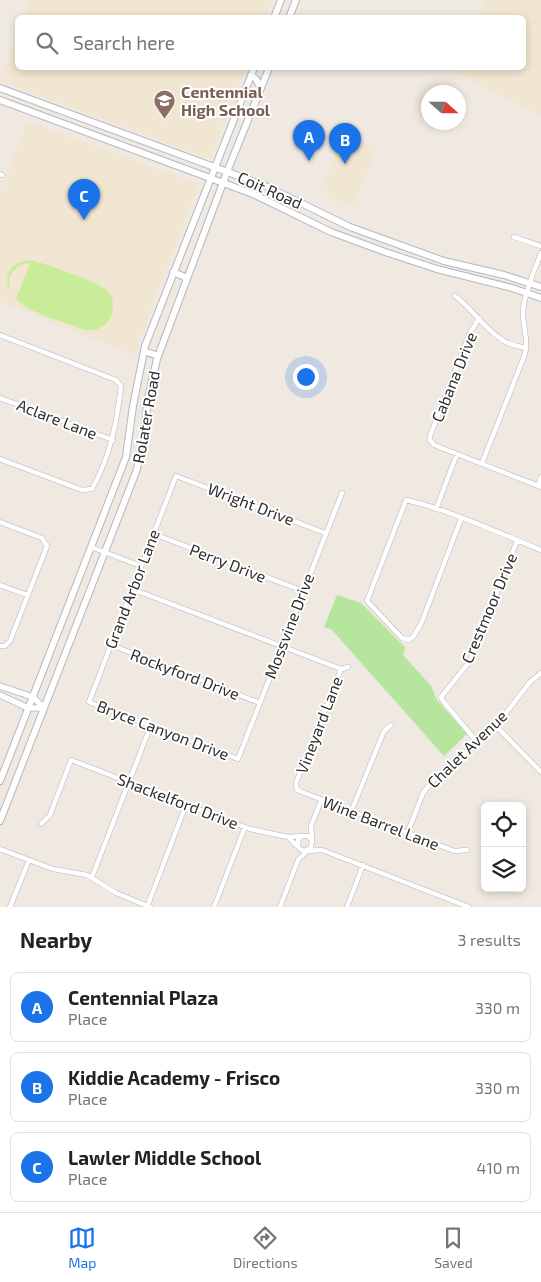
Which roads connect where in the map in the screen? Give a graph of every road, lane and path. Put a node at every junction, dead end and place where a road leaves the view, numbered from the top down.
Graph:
1 (281, 0) edge
2 (296, 0) edge
3 (275, 15) edge
4 (290, 15) edge
5 (253, 70) edge
6 (268, 70) edge
7 (251, 75) junction
8 (0, 88) edge
9 (261, 88) junction
10 (0, 100) edge
11 (67, 113) junction
12 (64, 123) junction
13 (214, 167) junction
14 (227, 172) junction
15 (210, 178) junction
16 (223, 183) junction
17 (317, 211) junction
18 (311, 222) junction
19 (514, 237) dead end
20 (392, 242) junction
21 (541, 246) edge
22 (388, 253) junction
23 (541, 253) edge
24 (173, 272) junction
25 (187, 278) junction
26 (530, 283) junction
27 (541, 287) edge
28 (527, 293) junction
29 (455, 296) dead end
30 (541, 298) edge
31 (479, 318) junction
32 (0, 334) edge
33 (526, 348) junction
34 (144, 352) junction
35 (158, 356) junction
36 (0, 398) edge
37 (113, 440) junction
38 (457, 454) junction
39 (0, 459) edge
40 (482, 463) junction
41 (176, 476) joint
42 (541, 477) edge
43 (539, 486) edge
44 (342, 493) dead end
45 (436, 509) junction
46 (461, 519) junction
47 (0, 522) edge
48 (325, 533) junction
49 (154, 534) junction
50 (517, 541) junction
51 (91, 547) junction
52 (541, 550) edge
53 (105, 552) junction
54 (141, 566) junction
55 (0, 585) edge
56 (132, 590) junction
57 (302, 591) junction
58 (27, 595) junction
59 (111, 645) junction
60 (3, 646) edge
61 (281, 647) junction
62 (348, 667) dead end
63 (340, 669) junction
64 (541, 673) edge
65 (0, 686) edge
66 (0, 695) edge
67 (33, 697) junction
68 (89, 702) joint
69 (260, 702) junction
70 (28, 708) junction
71 (44, 708) junction
72 (151, 725) junction
73 (391, 725) dead end
74 (496, 726) junction
75 (477, 742) junction
76 (238, 759) joint
77 (541, 771) edge
78 (0, 781) edge
79 (129, 782) junction
80 (296, 789) joint
81 (321, 800) junction
82 (186, 805) junction
83 (351, 812) junction
84 (0, 821) edge
85 (41, 824) dead end
86 (312, 826) junction
87 (245, 827) junction
88 (407, 834) junction
89 (302, 836) junction
90 (288, 837) junction
91 (312, 840) junction
92 (298, 847) junction
93 (0, 848) edge
94 (322, 850) junction
95 (467, 850) dead end
96 (308, 851) junction
97 (29, 860) junction
98 (298, 860) junction
99 (363, 866) junction
100 (92, 877) junction
101 (13, 906) edge
102 (148, 907) edge
103 (214, 907) edge
104 (280, 907) edge
105 (347, 907) edge
106 (469, 907) edge

1 - 3 main road
2 - 4 main road
5 - 7 main road, Rolater Road
6 - 9 main road, Rolater Road
7 - 9 main road
7 - 13 main road, Rolater Road
8 - 11 main road, Coit Road
9 - 14 main road, Rolater Road
10 - 12 main road, Coit Road
11 - 12 main road
11 - 13 main road, Coit Road
12 - 15 main road, Coit Road
13 - 14 main road, Coit Road
13 - 15 main road, Rolater Road
14 - 16 main road, Rolater Road
14 - 17 main road, Coit Road
15 - 16 main road, Coit Road
15 - 24 main road, Rolater Road
16 - 18 main road, Coit Road
16 - 25 main road, Rolater Road
17 - 18 main road
17 - 20 main road, Coit Road
18 - 22 main road, Coit Road
19 - 21 street
20 - 22 main road
20 - 26 main road, Coit Road
22 - 28 main road, Coit Road
23 - 26 street
24 - 25 main road
24 - 34 main road, Rolater Road
25 - 35 main road, Rolater Road
26 - 27 main road, Coit Road
26 - 28 street
28 - 30 main road, Coit Road
28 - 33 street
29 - 31 street
31 - 33 street
31 - 38 street, Cabana Drive
32 - 37 street
33 - 40 street
34 - 35 main road
34 - 51 main road, Rolater Road
35 - 53 main road, Rolater Road
36 - 37 street, Aclare Lane
37 - 39 street
38 - 40 street
38 - 45 street
40 - 43 street
41 - 48 street, Wright Drive
41 - 49 street, Grand Arbor Lane
42 - 43 street
44 - 48 street, Mossvine Drive
45 - 46 street
45 - 46 street
46 - 50 street
47 - 58 street
48 - 57 street, Mossvine Drive
49 - 54 street, Grand Arbor Lane
49 - 57 street, Perry Drive
50 - 52 street
50 - 75 street, Crestmoor Drive
51 - 53 street
51 - 67 main road, Rolater Road
53 - 54 street
53 - 71 main road, Rolater Road
54 - 56 street, Grand Arbor Lane
55 - 58 street
56 - 59 street, Grand Arbor Lane
56 - 61 street
57 - 61 street, Mossvine Drive
58 - 60 street
59 - 68 street, Grand Arbor Lane
59 - 69 street, Rockyford Drive
61 - 63 street
61 - 69 street, Mossvine Drive
62 - 63 street, Vineyard Lane
63 - 80 street, Vineyard Lane
64 - 74 street, Chalet Avenue
65 - 67 street
66 - 70 street
67 - 70 main road, Rolater Road
67 - 71 street
68 - 72 street, Bryce Canyon Drive
69 - 76 street, Mossvine Drive
70 - 71 street
70 - 78 main road, Rolater Road
71 - 84 main road, Rolater Road
72 - 76 street, Bryce Canyon Drive
72 - 79 street
73 - 83 street
74 - 75 street, Chalet Avenue
74 - 77 street
75 - 88 street, Chalet Avenue
79 - 82 street, Shackelford Drive
79 - 85 street, Shackelford Drive
79 - 100 street
80 - 81 street, Wine Barrel Lane
81 - 83 street, Wine Barrel Lane
81 - 86 street
82 - 87 street, Shackelford Drive
82 - 102 street
83 - 88 street, Wine Barrel Lane
86 - 89 street
86 - 91 street
87 - 90 street, Shackelford Drive
87 - 103 street
88 - 95 street, Wine Barrel Lane
89 - 90 street, Shackelford Drive
89 - 91 street
89 - 92 street
90 - 92 street, Shackelford Drive
91 - 94 street
91 - 96 street
92 - 96 street
92 - 98 street
93 - 97 street
94 - 96 street
94 - 99 street
96 - 98 street
97 - 100 street
97 - 101 street
98 - 104 street
99 - 105 street
99 - 106 street
100 - 102 street

